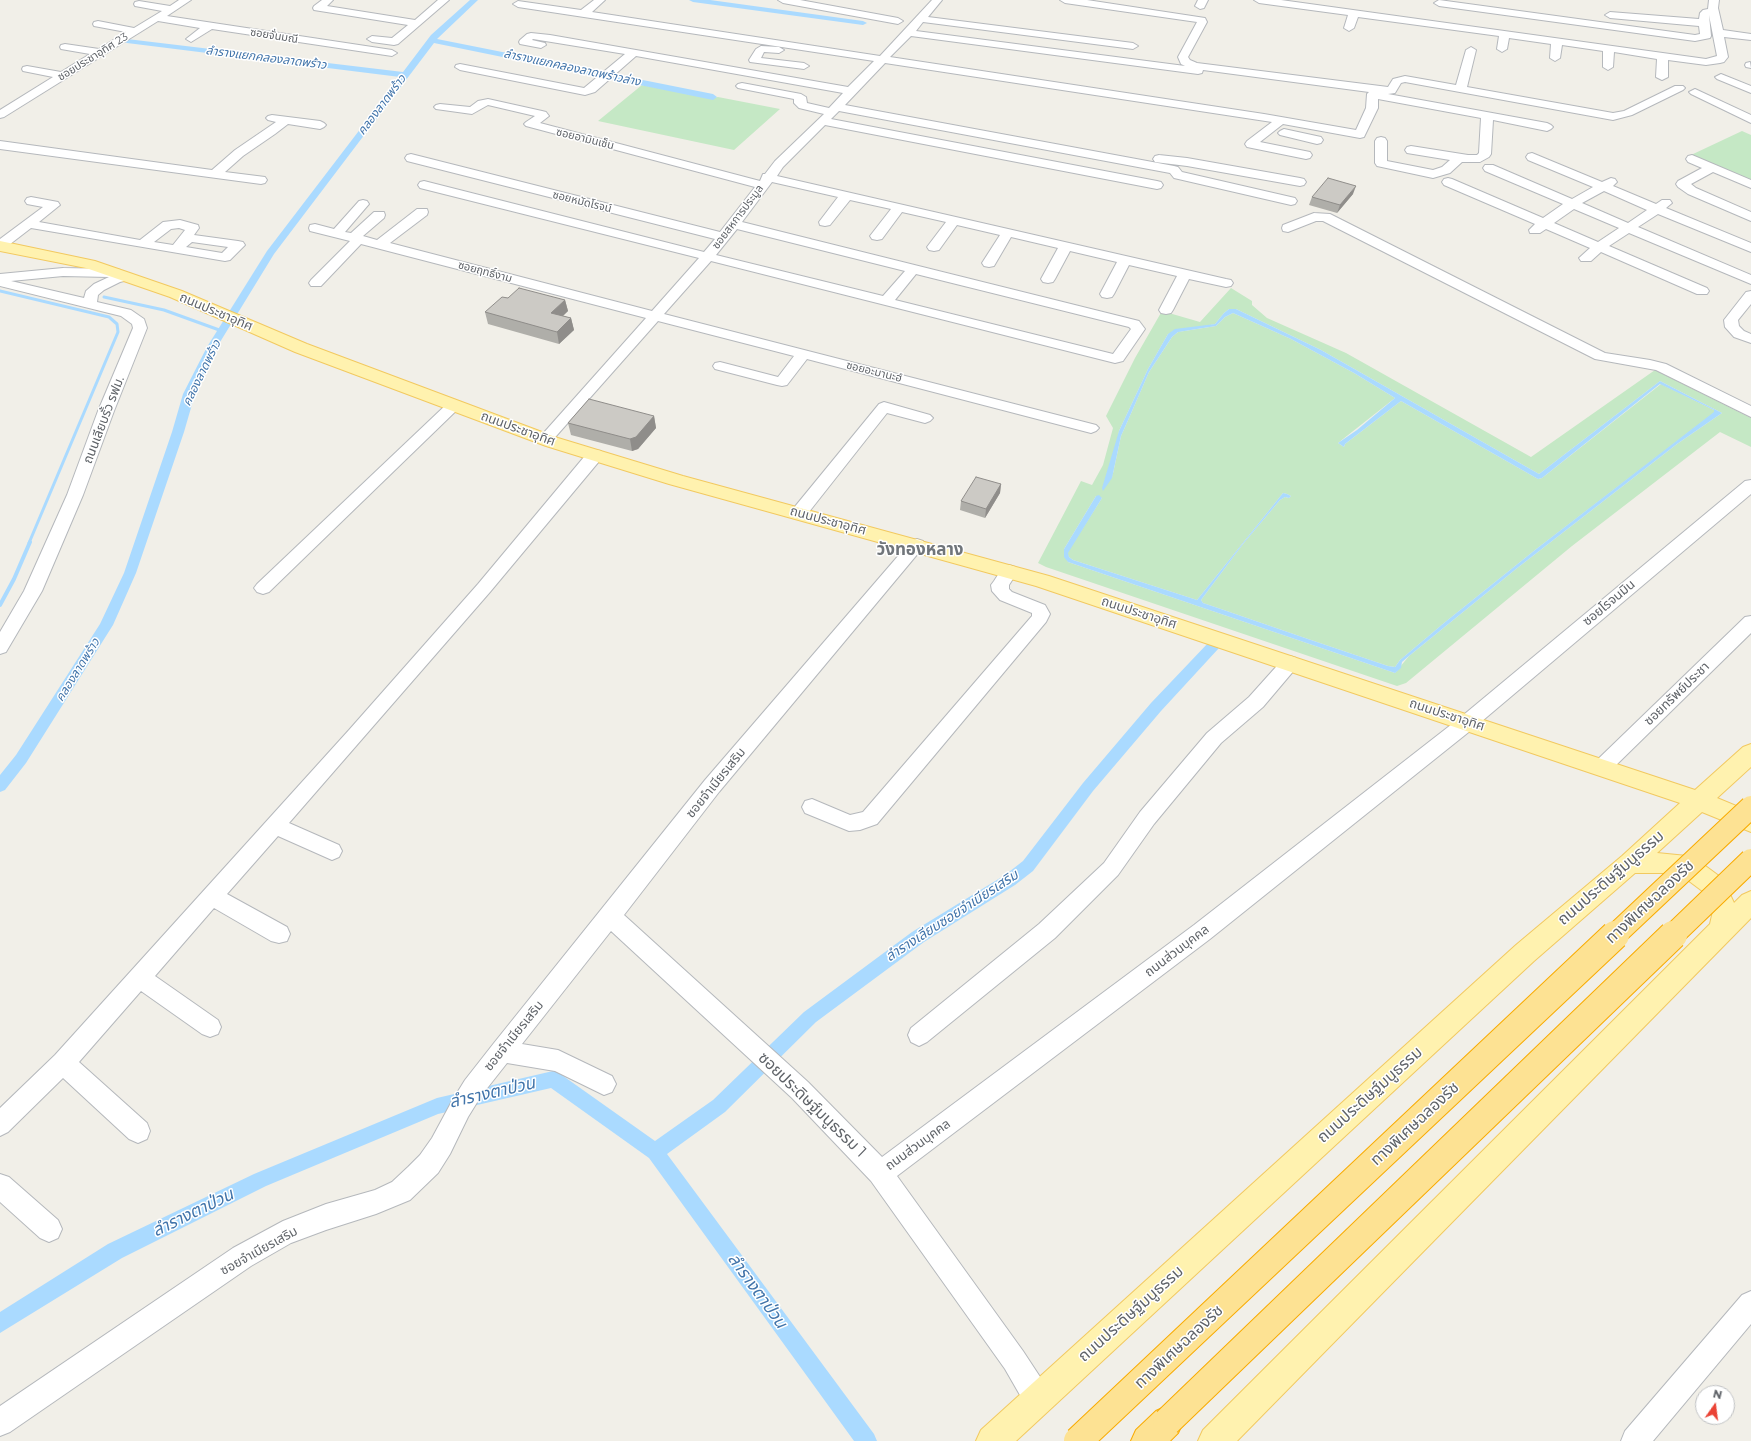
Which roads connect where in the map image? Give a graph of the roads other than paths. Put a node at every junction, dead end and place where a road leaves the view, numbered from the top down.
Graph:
1 (186, 0) edge
2 (328, 0) edge
3 (444, 0) edge
4 (600, 0) edge
5 (783, 0) edge
6 (936, 0) edge
7 (1065, 0) edge
8 (1460, 0) edge
9 (1275, 1) edge
10 (1257, 2) edge
11 (139, 4) dead end
12 (518, 4) dead end
13 (1439, 4) edge
14 (1714, 4) edge
15 (171, 9) junction
16 (1567, 11) dead end
17 (1354, 13) junction
18 (583, 14) junction
19 (1597, 14) dead end
20 (156, 18) junction
21 (922, 19) junction
22 (1658, 19) junction
23 (1402, 20) junction
24 (898, 22) dead end
25 (417, 23) junction
26 (1704, 23) junction
27 (98, 24) dead end
28 (210, 26) junction
29 (1349, 28) dead end
30 (136, 31) junction
31 (908, 33) junction
32 (1505, 33) junction
33 (1718, 33) junction
34 (1400, 34) dead end
35 (1664, 35) junction
36 (1751, 37) edge
37 (364, 38) dead end
38 (191, 40) dead end
39 (1557, 41) junction
40 (542, 45) dead end
41 (1133, 46) dead end
42 (65, 47) dead end
43 (801, 47) junction
44 (1609, 48) junction
45 (1502, 49) dead end
46 (818, 50) junction
47 (1471, 50) dead end
48 (101, 53) junction
49 (392, 53) dead end
50 (633, 53) junction
51 (1663, 56) junction
52 (1555, 58) dead end
53 (882, 59) junction
54 (804, 66) junction
55 (460, 67) dead end
56 (1608, 67) dead end
57 (26, 69) dead end
58 (796, 75) dead end
59 (63, 76) junction
60 (1662, 77) dead end
61 (1721, 77) dead end
62 (742, 86) dead end
63 (1461, 88) junction
64 (1679, 88) dead end
65 (1750, 88) edge
66 (1695, 92) dead end
67 (1373, 94) junction
68 (1390, 94) junction
69 (1514, 99) junction
70 (837, 106) junction
71 (440, 107) dead end
72 (0, 115) edge
73 (1487, 115) junction
74 (271, 118) dead end
75 (1505, 118) junction
76 (285, 120) junction
77 (1281, 120) junction
78 (1751, 120) edge
79 (320, 125) dead end
80 (1547, 127) dead end
81 (1269, 130) junction
82 (1317, 140) dead end
83 (1381, 141) dead end
84 (0, 145) edge
85 (1411, 150) dead end
86 (1306, 155) dead end
87 (1460, 157) junction
88 (1532, 157) dead end
89 (411, 158) dead end
90 (1566, 158) dead end
91 (1692, 159) dead end
92 (441, 165) junction
93 (1553, 165) junction
94 (1176, 166) junction
95 (1489, 168) dead end
96 (1711, 168) junction
97 (215, 174) junction
98 (1286, 179) junction
99 (1618, 179) dead end
100 (262, 180) dead end
101 (765, 181) junction
102 (1300, 182) dead end
103 (1448, 182) dead end
104 (1524, 183) junction
105 (1751, 184) edge
106 (1157, 185) dead end
107 (1604, 186) junction
108 (846, 196) junction
109 (1276, 198) junction
110 (1492, 200) junction
111 (1670, 200) dead end
112 (31, 201) dead end
113 (1291, 201) dead end
114 (363, 204) dead end
115 (1572, 204) junction
116 (899, 208) junction
117 (1480, 208) dead end
118 (1657, 208) junction
119 (422, 212) dead end
120 (379, 215) dead end
121 (1751, 217) edge
122 (954, 220) junction
123 (28, 224) junction
124 (734, 224) junction
125 (1539, 226) junction
126 (1751, 226) edge
127 (1628, 227) junction
128 (314, 228) dead end
129 (1288, 228) dead end
130 (1714, 232) junction
131 (1007, 233) junction
132 (336, 234) junction
133 (878, 236) dead end
134 (723, 237) junction
135 (356, 239) junction
136 (803, 241) junction
137 (1735, 241) junction
138 (143, 244) junction
139 (379, 245) junction
140 (0, 246) edge
141 (1066, 246) junction
142 (934, 247) dead end
143 (1599, 247) junction
144 (1751, 248) edge
145 (1687, 252) junction
146 (707, 257) junction
147 (1586, 258) dead end
148 (1125, 260) junction
149 (989, 263) dead end
150 (913, 269) junction
151 (1656, 272) junction
152 (1694, 272) junction
153 (1185, 274) junction
154 (121, 275) junction
155 (0, 277) edge
156 (1048, 279) dead end
157 (1645, 280) dead end
158 (1751, 280) edge
159 (0, 282) edge
160 (316, 283) dead end
161 (1226, 283) dead end
162 (1702, 291) dead end
163 (1107, 294) dead end
164 (1751, 295) edge
165 (886, 302) junction
166 (90, 303) junction
167 (1166, 310) dead end
168 (1737, 312) junction
169 (656, 316) junction
170 (1751, 318) edge
171 (1751, 339) edge
172 (803, 354) junction
173 (720, 366) dead end
174 (454, 406) junction
175 (1751, 412) edge
176 (925, 418) dead end
177 (1091, 428) dead end
178 (545, 440) junction
179 (595, 455) junction
180 (1751, 486) edge
181 (799, 513) junction
182 (917, 545) junction
183 (1009, 571) junction
184 (263, 588) dead end
185 (1751, 622) edge
186 (0, 647) edge
187 (1290, 663) junction
188 (1468, 722) junction
189 (1751, 753) edge
190 (1602, 767) junction
191 (1697, 800) junction
192 (812, 807) dead end
193 (1751, 807) edge
194 (1751, 822) edge
195 (275, 826) junction
196 (332, 851) dead end
197 (1751, 860) edge
198 (1630, 863) junction
199 (211, 896) junction
200 (1751, 902) edge
201 (610, 916) junction
202 (1722, 929) junction
203 (279, 934) dead end
204 (140, 977) junction
205 (210, 1026) dead end
206 (919, 1035) dead end
207 (502, 1051) junction
208 (63, 1063) junction
209 (604, 1084) dead end
210 (0, 1124) edge
211 (138, 1131) dead end
212 (880, 1172) junction
213 (0, 1186) edge
214 (49, 1229) dead end
215 (1751, 1304) edge
216 (1038, 1399) junction
217 (7, 1417) edge
218 (992, 1441) edge
219 (1078, 1441) edge
220 (1147, 1441) edge
221 (1214, 1441) edge
222 (1635, 1441) edge

1 - 15 street, ซอยประชาอุทิศ 23
2 - 25 street
3 - 25 street
4 - 18 street
5 - 24 street
6 - 21 street, ซอยสหการประมูล
7 - 68 street
8 - 16 street
9 - 10 street
9 - 17 street
11 - 15 street
12 - 18 street
13 - 35 street
14 - 26 street
14 - 33 street
15 - 20 street, ซอยประชาอุทิศ 23
17 - 23 street
17 - 29 street
18 - 43 street
19 - 22 street
20 - 28 street, ซอยจั่นมณี
20 - 30 street, ซอยประชาอุทิศ 23
21 - 31 street, ซอยสหการประมูล
21 - 41 street
22 - 26 street
22 - 35 street
23 - 32 street
23 - 34 street
25 - 37 street
26 - 35 street
27 - 30 street
28 - 38 street
28 - 49 street, ซอยจั่นมณี
30 - 48 street, ซอยประชาอุทิศ 23
31 - 53 street, ซอยสหการประมูล
31 - 67 street
32 - 39 street
32 - 45 street
33 - 36 street
33 - 51 street
39 - 44 street
39 - 52 street
40 - 50 street
42 - 48 street
43 - 46 street
43 - 54 street
44 - 51 street
44 - 56 street
46 - 53 street
46 - 54 street
47 - 63 street
48 - 59 street, ซอยประชาอุทิศ 23
50 - 55 street
50 - 70 street
51 - 60 street
53 - 70 street, ซอยสหการประมูล
53 - 77 street
54 - 58 street
57 - 59 street
59 - 72 street, ซอยประชาอุทิศ 23
61 - 65 street
62 - 70 street
63 - 68 street
63 - 69 street
64 - 69 street
66 - 78 street
67 - 68 street
67 - 77 street
68 - 73 street
69 - 75 street
70 - 94 street
70 - 101 street, ซอยสหการประมูล
70 - 106 street
71 - 101 street, ซอยอามินเซ็น
73 - 75 street
73 - 87 street
74 - 76 street
75 - 80 street
76 - 79 street
76 - 97 street
77 - 81 street
81 - 82 street
81 - 86 street
83 - 87 street
84 - 97 street
85 - 87 street
88 - 93 street
89 - 92 street, ซอยหมัดโรจน์
90 - 93 street
91 - 96 street
92 - 134 street, ซอยหมัดโรจน์
92 - 146 street
93 - 104 street
93 - 107 street
94 - 98 street
94 - 109 street
95 - 104 street
96 - 105 street
96 - 121 street
97 - 100 street
98 - 102 street
98 - 109 street
99 - 107 street
101 - 108 street
101 - 124 street, ซอยสหการประมูล
103 - 110 street
104 - 110 street
104 - 115 street
107 - 115 street
107 - 118 street
108 - 116 street
108 - 136 street
109 - 113 street
110 - 117 street
110 - 125 street
111 - 118 street
112 - 123 street
114 - 132 street
115 - 125 street
115 - 127 street
116 - 122 street
116 - 133 street
118 - 127 street
118 - 130 street
119 - 139 street
120 - 135 street
122 - 131 street
122 - 142 street
123 - 138 street
123 - 140 street
124 - 134 street, ซอยสหการประมูล
124 - 136 street
125 - 143 street
126 - 137 street
127 - 143 street
127 - 145 street
128 - 132 street, ซอยฤทธิ์งาม
129 - 175 street
130 - 137 street
130 - 145 street
131 - 141 street
131 - 149 street
132 - 135 street, ซอยฤทธิ์งาม
134 - 146 street, ซอยสหการประมูล
135 - 139 street, ซอยฤทธิ์งาม
135 - 160 street
136 - 150 street
137 - 144 street
138 - 138 street
139 - 169 street, ซอยฤทธิ์งาม
140 - 154 main road, ถนนประชาอุทิศ
141 - 148 street
141 - 156 street
143 - 147 street
143 - 151 street
145 - 152 street
146 - 165 street
146 - 169 street, ซอยสหการประมูล
148 - 153 street
148 - 163 street
150 - 165 street
150 - 165 street
151 - 152 street
151 - 157 street
152 - 158 street
152 - 162 street
153 - 161 street
153 - 167 street
154 - 155 street
154 - 166 street
154 - 174 main road, ถนนประชาอุทิศ
159 - 166 street, ถนนเลียบรั้ว รฟม.
164 - 168 street
166 - 186 street, ถนนเลียบรั้ว รฟม.
168 - 170 street
168 - 171 street
169 - 172 street, ซอยอะมานะฮ์
169 - 178 street, ซอยสหการประมูล
172 - 173 street
172 - 177 street, ซอยอะมานะฮ์
174 - 178 main road, ถนนประชาอุทิศ
174 - 184 street
176 - 181 street
178 - 179 main road, ถนนประชาอุทิศ
179 - 181 main road, ถนนประชาอุทิศ
179 - 195 street
180 - 188 street, ซอยโรจนมิน
181 - 182 main road, ถนนประชาอุทิศ
182 - 183 main road, ถนนประชาอุทิศ
182 - 201 street, ซอยจำเนียรเสริม
183 - 187 main road, ถนนประชาอุทิศ
183 - 192 street
185 - 190 street, ซอยทรัพย์ประชา
187 - 188 main road, ถนนประชาอุทิศ
187 - 206 street
188 - 190 main road, ถนนประชาอุทิศ
188 - 212 street, ถนนส่วนบุคคล
189 - 191 main road, ถนนประดิษฐ์มนูธรรม
190 - 191 main road, ถนนประชาอุทิศ
191 - 194 main road, ถนนประชาอุทิศ
191 - 198 main road, ถนนประดิษฐ์มนูธรรม
193 - 219 highway, ทางพิเศษฉลองรัช, bridge
195 - 196 street
195 - 199 street
197 - 220 highway, bridge
198 - 202 main road
198 - 216 main road, ถนนประดิษฐ์มนูธรรม
199 - 203 street
199 - 204 street
200 - 202 main road
201 - 207 street, ซอยจำเนียรเสริม
201 - 212 street, ซอยประดิษฐ์มนูธรรม 1
202 - 221 main road
204 - 205 street
204 - 208 street
207 - 209 street
207 - 217 street, ซอยจำเนียรเสริม
208 - 210 street
208 - 211 street
212 - 216 street, ซอยประดิษฐ์มนูธรรม 1
213 - 214 street
215 - 222 street
216 - 218 main road, ถนนประดิษฐ์มนูธรรม

